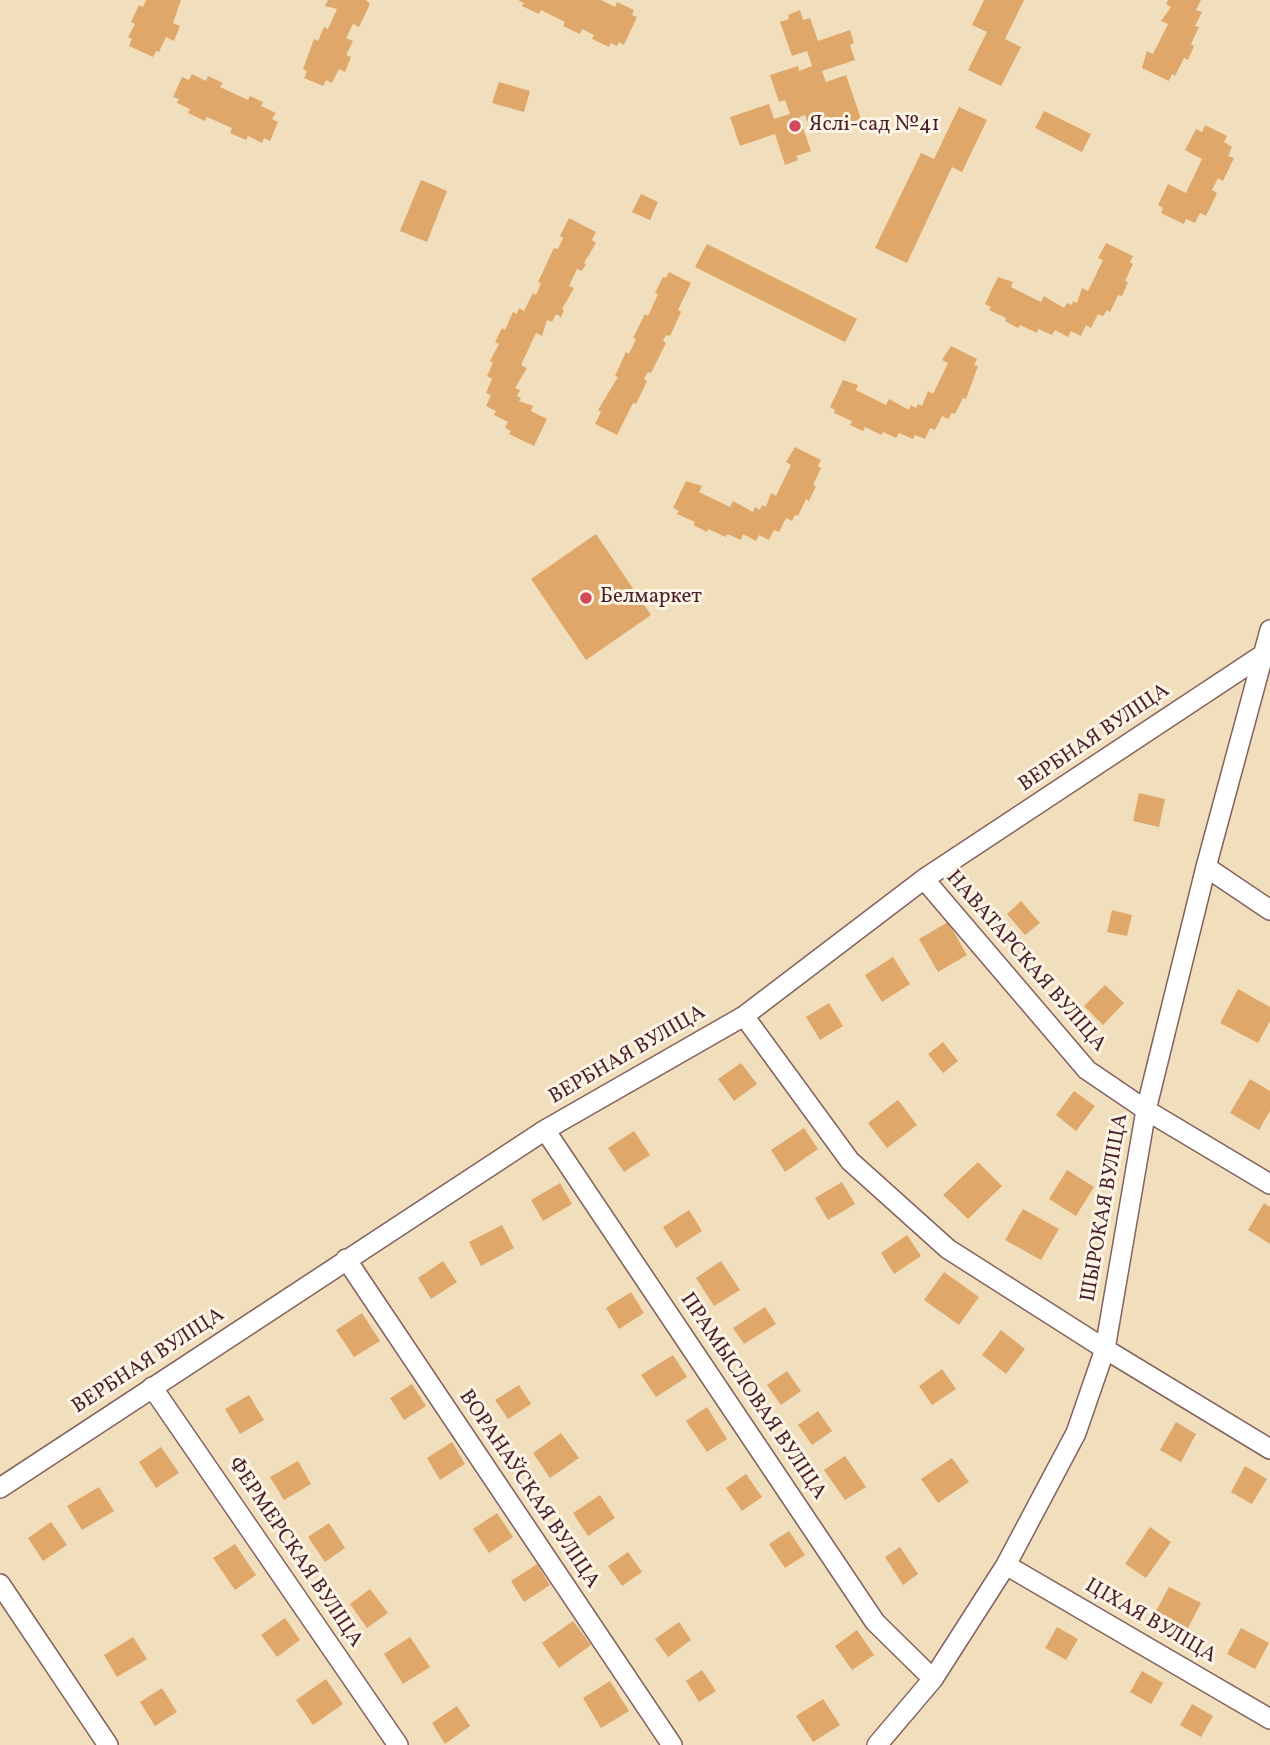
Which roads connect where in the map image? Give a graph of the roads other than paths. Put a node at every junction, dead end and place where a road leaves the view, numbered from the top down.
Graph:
1 (1270, 630) edge
2 (1268, 654) edge
3 (1206, 867) junction
4 (924, 879) junction
5 (1270, 910) edge
6 (744, 1016) junction
7 (1146, 1110) junction
8 (545, 1130) junction
9 (1270, 1184) edge
10 (346, 1259) junction
11 (1105, 1349) junction
12 (152, 1387) junction
13 (1270, 1449) edge
14 (0, 1488) edge
15 (1006, 1565) junction
16 (0, 1584) edge
17 (933, 1679) junction
18 (1270, 1719) edge
19 (108, 1745) edge
20 (398, 1745) edge
21 (672, 1745) edge
22 (877, 1745) edge

1 - 2 street, ШЫРОКАЯ ВУЛІЦА
2 - 3 street, ШЫРОКАЯ ВУЛІЦА
2 - 4 street, ВЕРБНАЯ ВУЛІЦА
3 - 5 street
3 - 7 street, ШЫРОКАЯ ВУЛІЦА
4 - 6 street, ВЕРБНАЯ ВУЛІЦА
4 - 7 street, НАВАТАРСКАЯ ВУЛІЦА
6 - 8 street, ВЕРБНАЯ ВУЛІЦА
6 - 11 street
7 - 9 street, НАВАТАРСКАЯ ВУЛІЦА
7 - 11 street, ШЫРОКАЯ ВУЛІЦА
8 - 10 street, ВЕРБНАЯ ВУЛІЦА
8 - 17 street, ПРАМЫСЛОВАЯ ВУЛІЦА
10 - 12 street, ВЕРБНАЯ ВУЛІЦА
10 - 21 street, ВОРАНАЎСКАЯ ВУЛІЦА
11 - 13 street
11 - 15 street, ШЫРОКАЯ ВУЛІЦА
12 - 14 street, ВЕРБНАЯ ВУЛІЦА
12 - 20 street, ФЕРМЕРСКАЯ ВУЛІЦА
15 - 17 street, ШЫРОКАЯ ВУЛІЦА
15 - 18 street, ЦІХАЯ ВУЛІЦА
16 - 19 street
17 - 22 street, ШЫРОКАЯ ВУЛІЦА

